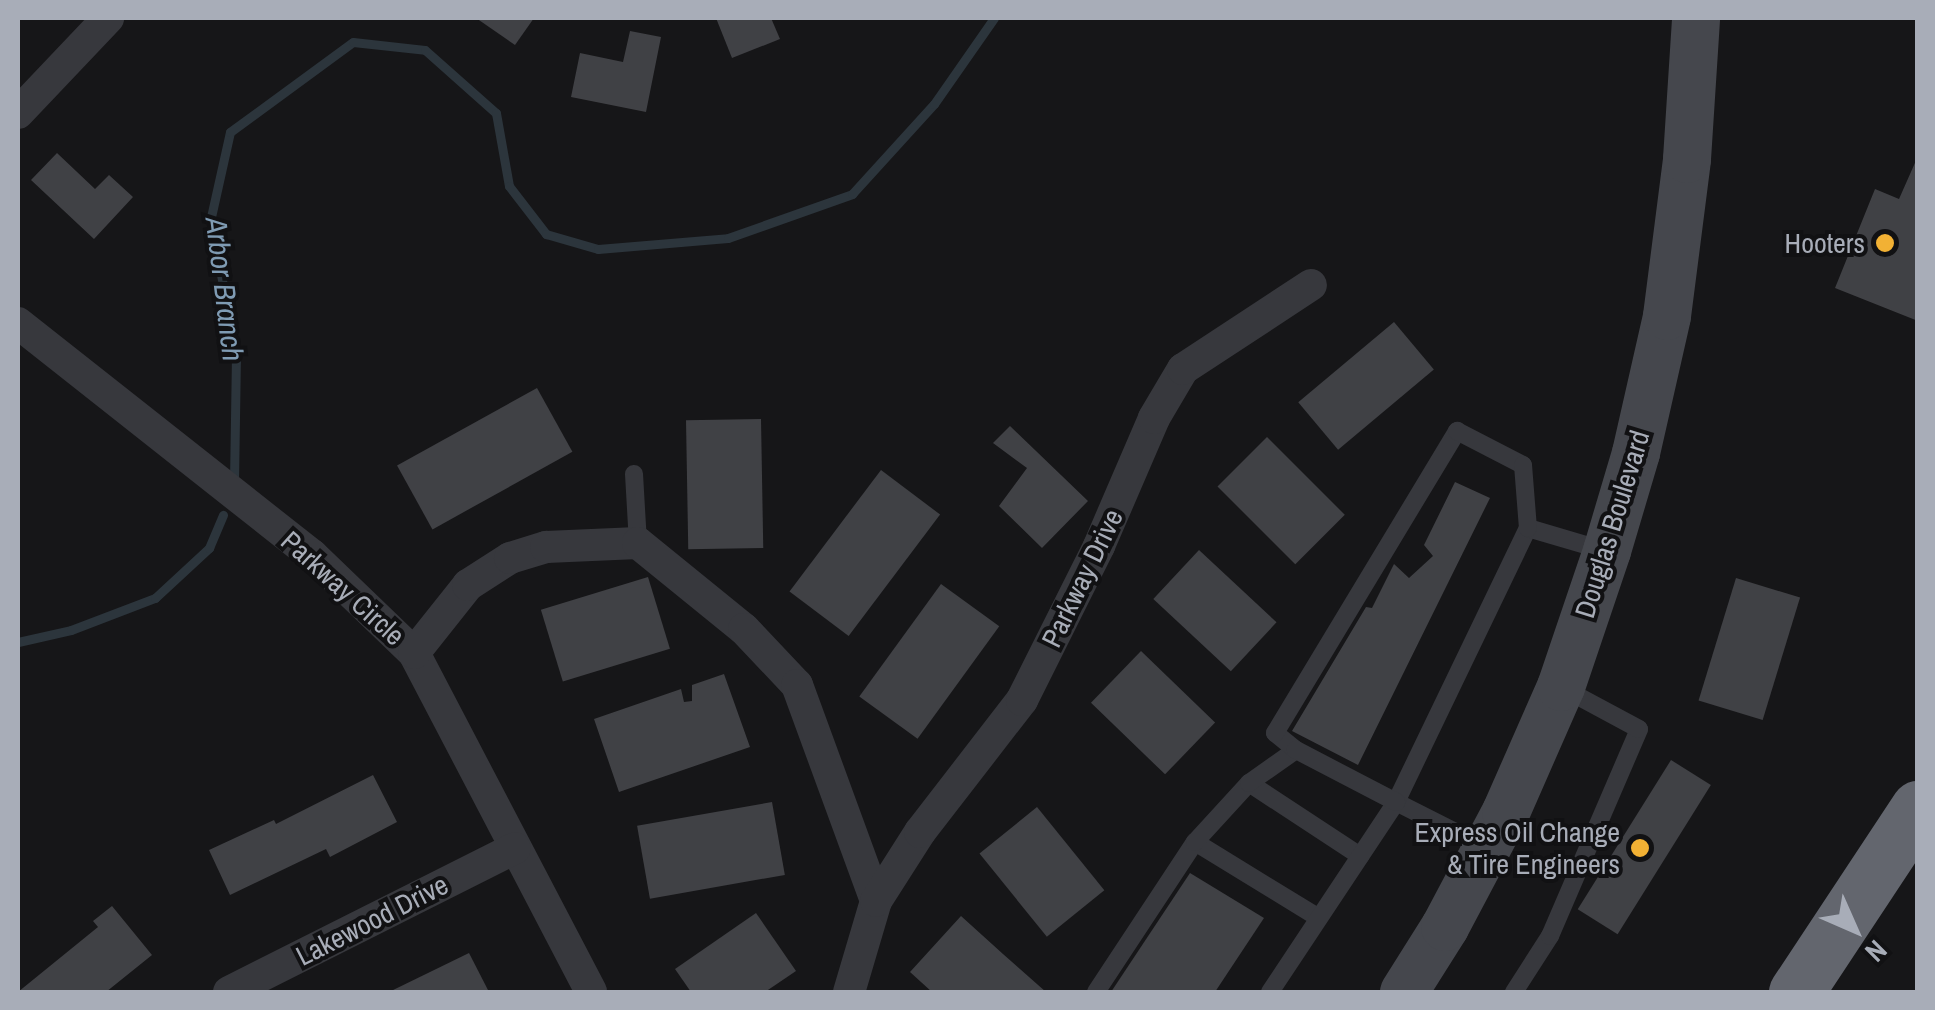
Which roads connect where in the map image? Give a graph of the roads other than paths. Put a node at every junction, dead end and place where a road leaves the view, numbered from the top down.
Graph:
1 (1696, 18) edge
2 (93, 22) edge
3 (18, 113) edge
4 (1310, 284) dead end
5 (18, 323) edge
6 (634, 474) dead end
7 (1528, 528) junction
8 (638, 544) junction
9 (1607, 552) junction
10 (414, 653) junction
11 (1561, 687) junction
12 (1296, 750) junction
13 (1249, 783) junction
14 (1396, 802) junction
15 (1918, 808) edge
16 (1196, 842) junction
17 (515, 848) junction
18 (1487, 848) junction
19 (1360, 856) junction
20 (876, 901) junction
21 (1319, 918) junction
22 (229, 992) edge
23 (591, 992) edge
24 (849, 992) edge
25 (1096, 992) edge
26 (1270, 992) edge
27 (1404, 992) edge
28 (1514, 992) edge
29 (1796, 992) edge

1 - 9 main road, Douglas Boulevard
2 - 3 street
4 - 20 street, Parkway Drive
5 - 10 street, Parkway Circle
6 - 8 lane
7 - 9 lane
7 - 12 lane
7 - 14 lane
8 - 10 street
8 - 20 street
9 - 11 main road, Douglas Boulevard
10 - 17 street, Parkway Circle
11 - 18 main road, Douglas Boulevard
11 - 28 lane
12 - 13 lane
12 - 14 lane
13 - 16 lane
13 - 19 lane
14 - 18 lane
14 - 19 lane
15 - 29 highway
16 - 21 lane
16 - 25 lane
17 - 22 street, Lakewood Drive
17 - 23 street, Parkway Circle
18 - 27 main road, Douglas Boulevard
19 - 21 lane
20 - 24 street, Parkway Drive
21 - 26 lane

